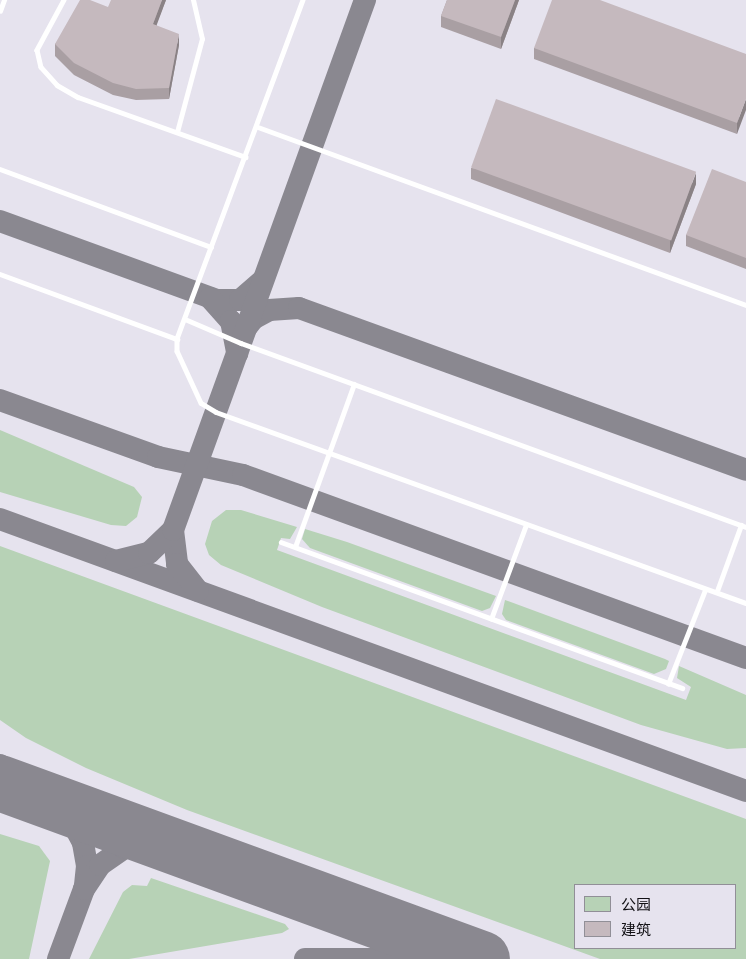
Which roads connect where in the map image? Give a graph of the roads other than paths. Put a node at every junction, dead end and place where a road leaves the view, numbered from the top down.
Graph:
1 (4, 0) edge
2 (64, 0) edge
3 (193, 0) edge
4 (303, 0) edge
5 (0, 11) edge
6 (258, 127) junction
7 (177, 132) junction
8 (246, 158) junction
9 (0, 169) edge
10 (210, 247) junction
11 (0, 274) edge
12 (746, 305) edge
13 (185, 320) junction
14 (177, 339) junction
15 (354, 384) junction
16 (329, 451) junction
17 (526, 525) junction
18 (743, 526) edge
19 (281, 542) dead end
20 (295, 547) junction
21 (705, 590) junction
22 (718, 591) junction
23 (746, 602) edge
24 (491, 618) junction
25 (668, 684) junction
26 (682, 688) dead end

1 - 5 lane
2 - 7 lane
3 - 7 lane
4 - 6 lane
6 - 8 lane
6 - 12 lane
7 - 8 lane
8 - 10 lane
9 - 10 lane
10 - 13 lane
11 - 14 lane
13 - 14 lane
13 - 15 lane
14 - 16 lane
15 - 16 lane
15 - 18 lane
16 - 17 lane
16 - 20 lane
17 - 21 lane
17 - 24 lane
18 - 22 lane
19 - 20 lane
20 - 24 lane
21 - 22 lane
21 - 25 lane
22 - 23 lane
24 - 25 lane
25 - 26 lane

